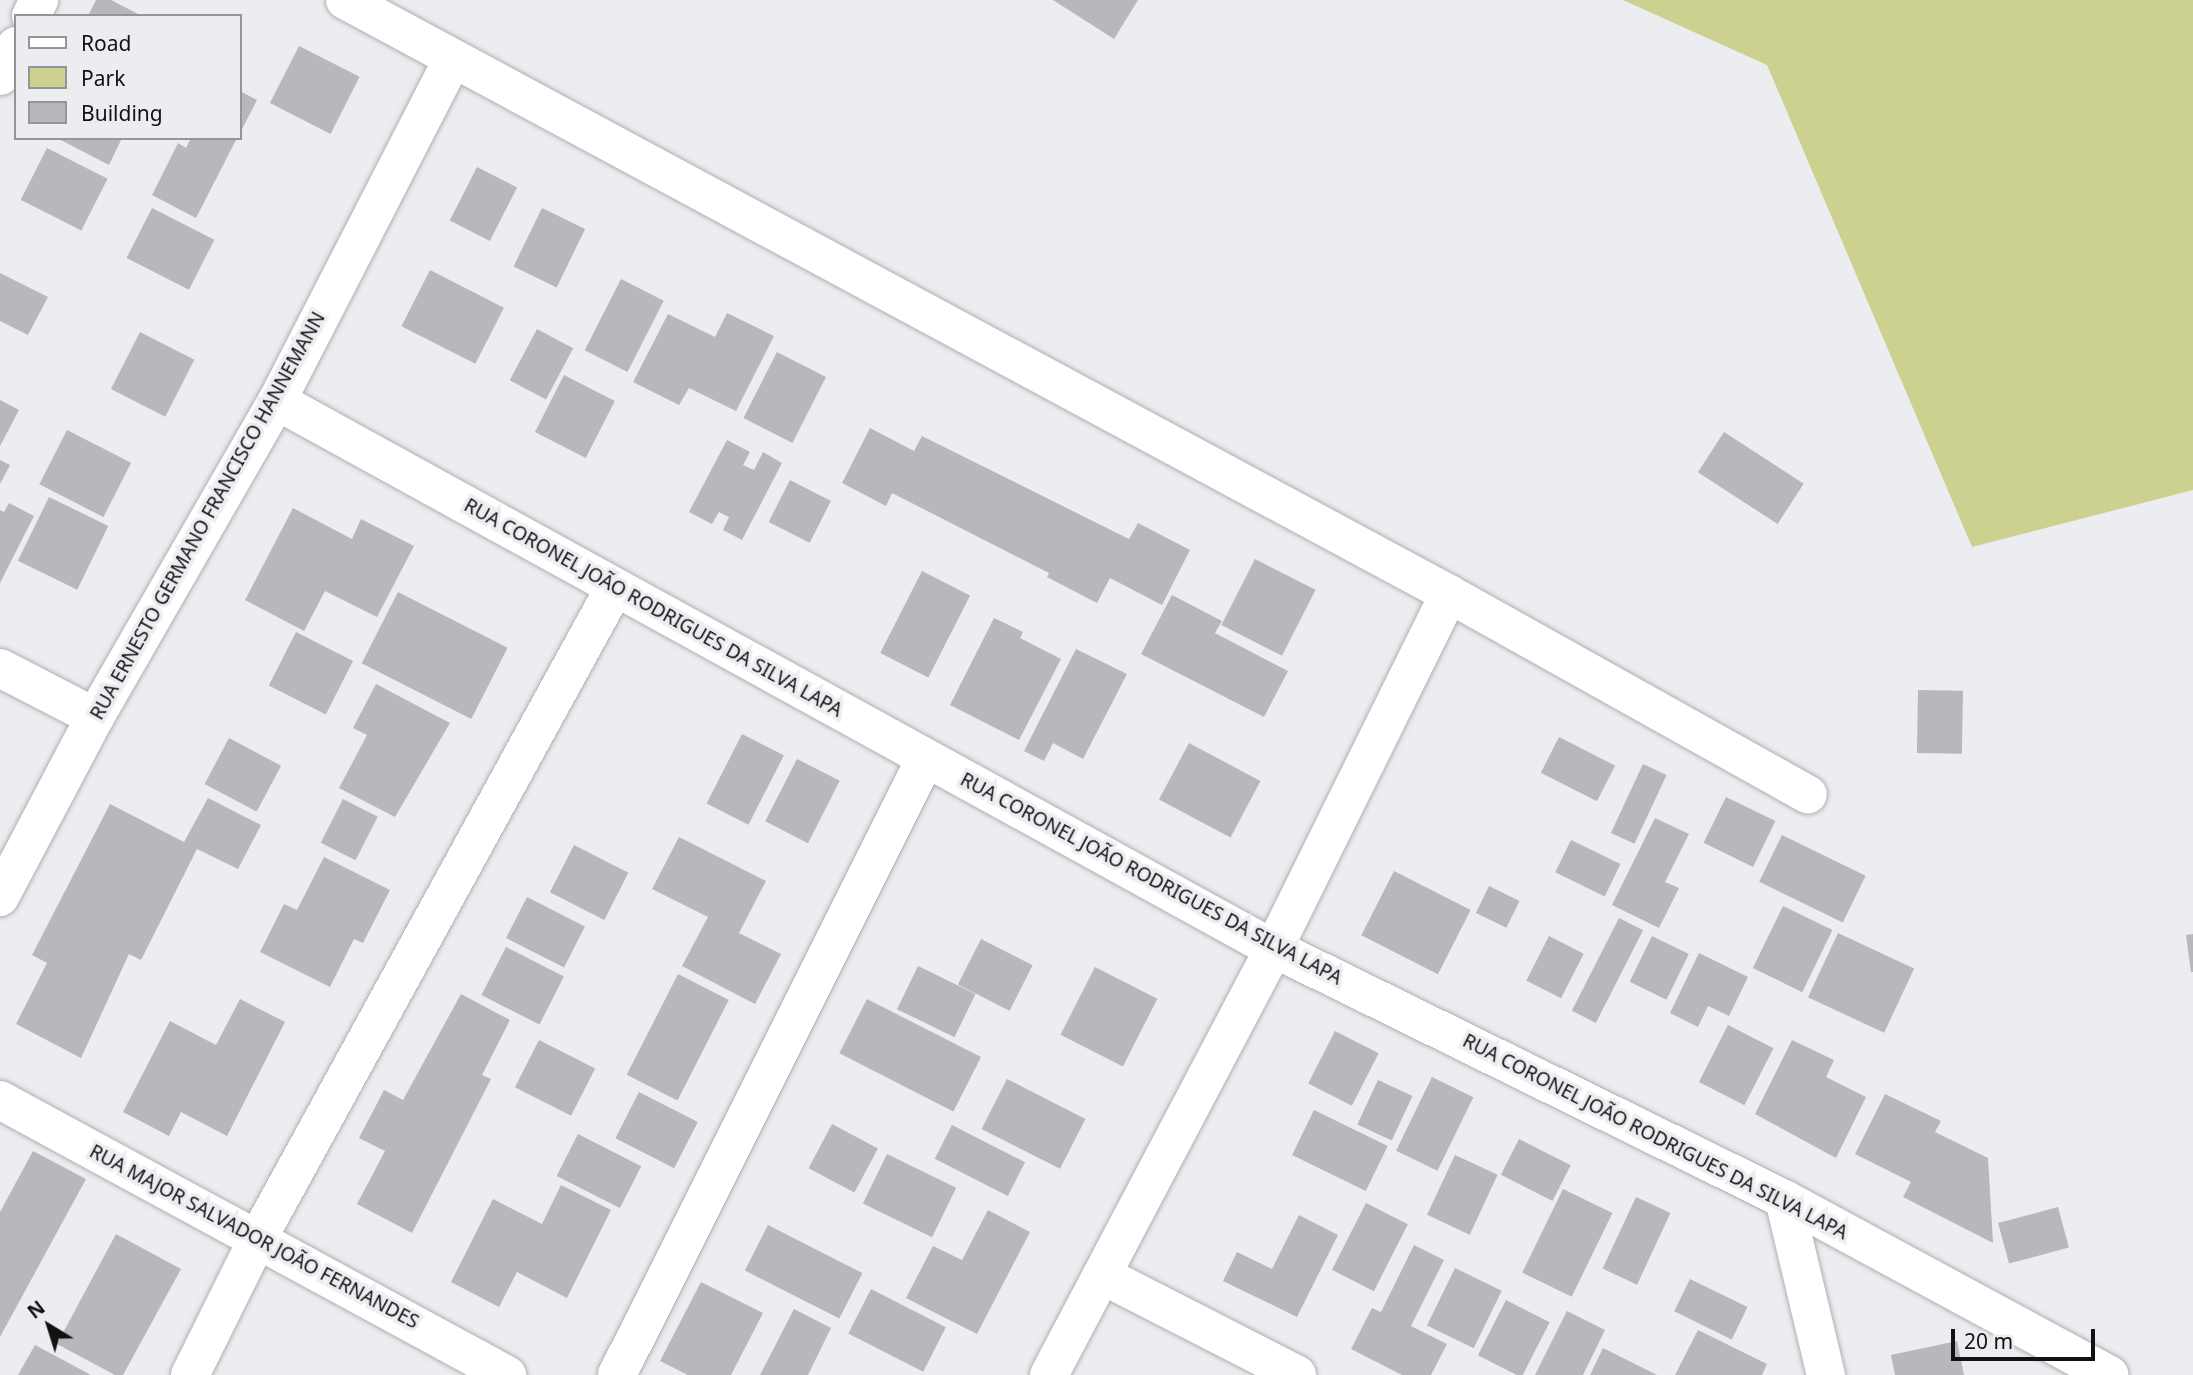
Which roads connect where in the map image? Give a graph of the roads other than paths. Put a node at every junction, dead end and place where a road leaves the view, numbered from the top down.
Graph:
1 (345, 0) edge
2 (14, 50) edge
3 (453, 60) junction
4 (0, 76) edge
5 (277, 401) junction
6 (615, 587) junction
7 (1449, 594) junction
8 (0, 668) edge
9 (95, 717) junction
10 (926, 758) junction
11 (1808, 795) dead end
12 (0, 897) edge
13 (1274, 948) junction
14 (0, 1100) edge
15 (1784, 1199) junction
16 (258, 1238) junction
17 (1102, 1275) junction
18 (190, 1375) edge
19 (507, 1375) edge
20 (617, 1375) edge
21 (1049, 1375) edge
22 (1297, 1375) edge
23 (1826, 1375) edge
24 (2110, 1375) edge

1 - 3 street
2 - 4 street
3 - 5 street, RUA ERNESTO GERMANO FRANCISCO HANNEMANN
3 - 7 street
5 - 6 street, RUA CORONEL JOÃO RODRIGUES DA SILVA LAPA
5 - 9 street, RUA ERNESTO GERMANO FRANCISCO HANNEMANN
6 - 10 street, RUA CORONEL JOÃO RODRIGUES DA SILVA LAPA
6 - 16 street
7 - 11 street
7 - 13 street
8 - 9 street
9 - 12 street, RUA ERNESTO GERMANO FRANCISCO HANNEMANN
10 - 13 street, RUA CORONEL JOÃO RODRIGUES DA SILVA LAPA
10 - 20 street
13 - 15 street, RUA CORONEL JOÃO RODRIGUES DA SILVA LAPA
13 - 17 street
14 - 16 street, RUA MAJOR SALVADOR JOÃO FERNANDES
15 - 23 street
15 - 24 street, RUA CORONEL JOÃO RODRIGUES DA SILVA LAPA
16 - 18 street
16 - 19 street, RUA MAJOR SALVADOR JOÃO FERNANDES
17 - 21 street
17 - 22 street

